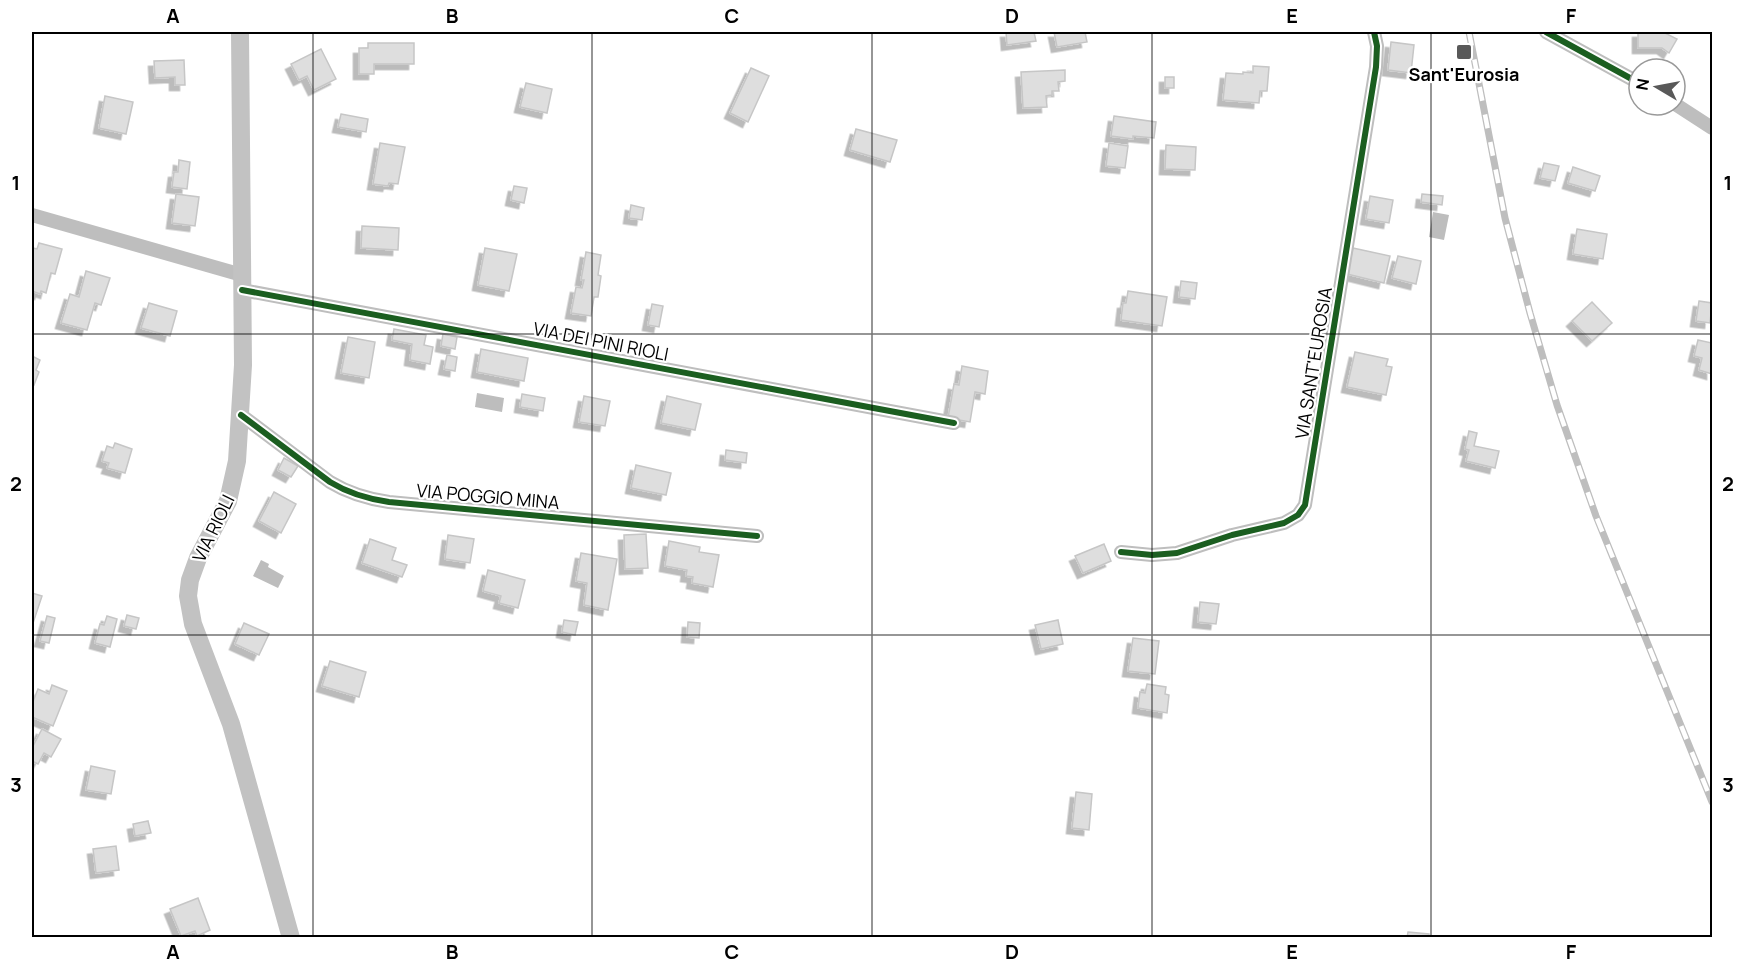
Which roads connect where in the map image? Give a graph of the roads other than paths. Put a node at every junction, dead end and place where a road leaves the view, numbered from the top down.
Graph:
1 (240, 32) edge
2 (1374, 32) edge
3 (1546, 32) edge
4 (1627, 76) edge
5 (1687, 112) edge
6 (1713, 128) edge
7 (32, 215) edge
8 (242, 282) junction
9 (241, 415) junction
10 (954, 423) dead end
11 (757, 536) dead end
12 (1121, 552) dead end
13 (291, 938) edge

1 - 8 main road, VIA RIOLI
2 - 12 street, VIA SANT'EUROSIA
3 - 4 street
5 - 6 street
7 - 8 street, VIA DEI PINI RIOLI
8 - 9 main road, VIA RIOLI
8 - 10 street, VIA DEI PINI RIOLI
9 - 11 street, VIA POGGIO MINA
9 - 13 main road, VIA RIOLI

